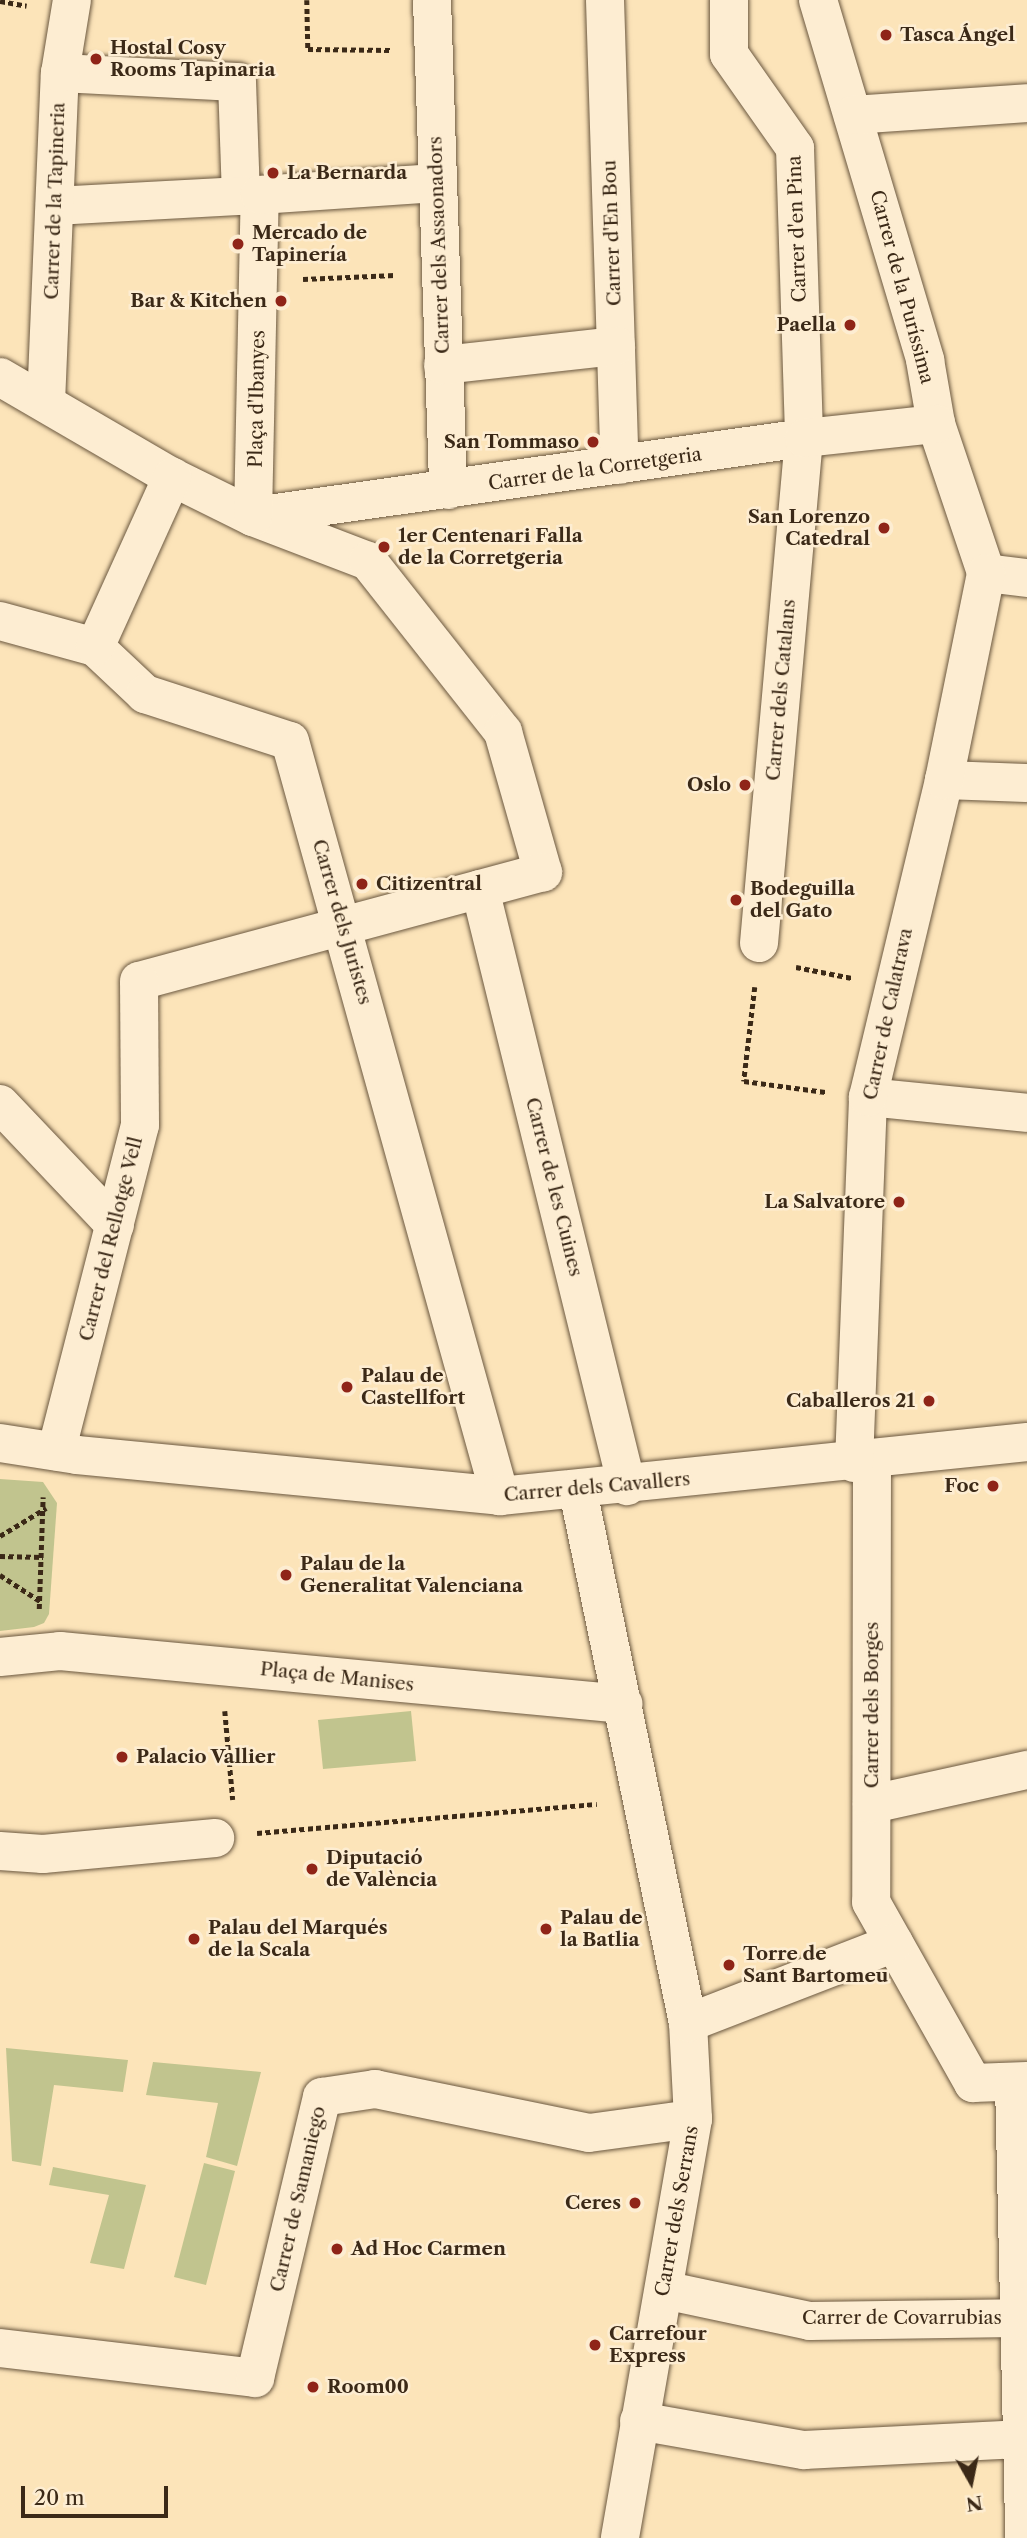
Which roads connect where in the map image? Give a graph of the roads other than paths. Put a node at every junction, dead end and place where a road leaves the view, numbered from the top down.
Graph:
1 (72, 0) edge
2 (432, 0) edge
3 (605, 0) edge
4 (729, 0) edge
5 (818, 0) edge
6 (60, 74) junction
7 (1027, 103) edge
8 (853, 116) junction
9 (436, 183) junction
10 (251, 196) junction
11 (55, 206) junction
12 (616, 346) junction
13 (443, 365) junction
14 (0, 377) edge
15 (46, 403) junction
16 (936, 424) junction
17 (804, 438) junction
18 (620, 465) junction
19 (172, 477) junction
20 (448, 490) junction
21 (253, 517) junction
22 (986, 573) junction
23 (1027, 578) edge
24 (0, 621) edge
25 (95, 647) junction
26 (944, 780) junction
27 (1027, 783) edge
28 (480, 888) junction
29 (342, 923) junction
30 (758, 951) road end
31 (868, 1097) junction
32 (0, 1104) edge
33 (1027, 1113) edge
34 (115, 1226) junction
35 (1027, 1442) edge
36 (0, 1443) edge
37 (56, 1451) junction
38 (863, 1462) junction
39 (627, 1486) junction
40 (578, 1490) junction
41 (500, 1496) junction
42 (0, 1657) edge
43 (624, 1704) junction
44 (1027, 1770) edge
45 (872, 1804) junction
46 (225, 1837) road end
47 (0, 1851) edge
48 (894, 1943) junction
49 (688, 2023) junction
50 (1020, 2082) edge
51 (693, 2119) junction
52 (664, 2290) junction
53 (1016, 2318) junction
54 (0, 2348) edge
55 (639, 2421) junction
56 (1020, 2439) junction
57 (620, 2538) edge
58 (1024, 2538) edge

1 - 6 street, Carrer de la Tapineria
2 - 9 street, Carrer dels Assaonadors
3 - 12 street, Carrer d'En Bou
4 - 17 street, Carrer d'en Pina
5 - 8 street, Carrer de la Puríssima
6 - 10 street, Plaça d'Ibanyes
6 - 11 street, Carrer de la Tapineria
7 - 8 street
8 - 16 street, Carrer de la Puríssima
9 - 10 street
9 - 13 street, Carrer dels Assaonadors
10 - 11 street
10 - 21 street, Plaça d'Ibanyes
11 - 15 street, Carrer de la Tapineria
12 - 13 street
12 - 18 street, Carrer d'En Bou
13 - 20 street, Carrer dels Assaonadors
14 - 15 street
15 - 19 street
16 - 17 street, Carrer de la Corretgeria
16 - 22 street, Carrer de la Puríssima
17 - 18 street, Carrer de la Corretgeria
17 - 30 street, Carrer dels Catalans
18 - 20 street, Carrer de la Corretgeria
19 - 21 street
19 - 25 street
20 - 21 street, Carrer de la Corretgeria
21 - 28 street, Carrer del Rellotge Vell
22 - 23 street
22 - 26 street, Carrer de Calatrava
24 - 25 street
25 - 29 street, Carrer dels Juristes
26 - 27 street
26 - 31 street, Carrer de Calatrava
28 - 29 street, Carrer del Rellotge Vell
28 - 39 street, Carrer de les Cuines
29 - 34 street, Carrer del Rellotge Vell
29 - 41 street, Carrer dels Juristes
31 - 33 street
31 - 38 street, Carrer de Calatrava
32 - 34 street
34 - 37 street, Carrer del Rellotge Vell
35 - 38 street, Carrer dels Cavallers
36 - 37 street, Carrer dels Cavallers
37 - 41 street, Carrer dels Cavallers
38 - 39 street, Carrer dels Cavallers
38 - 45 street, Carrer dels Borges
39 - 40 street, Carrer dels Cavallers
40 - 41 street, Carrer dels Cavallers
40 - 43 street
42 - 43 street, Plaça de Manises
43 - 49 street, Carrer dels Serrans
44 - 45 street
45 - 48 street, Carrer dels Borges
46 - 47 street
48 - 49 street
48 - 50 street, Carrer dels Borges
49 - 51 street, Carrer dels Serrans
50 - 53 street
51 - 52 street, Carrer dels Serrans
51 - 54 street, Carrer de Samaniego
52 - 53 street, Carrer de Covarrubias
52 - 55 street, Carrer dels Serrans
53 - 56 street
55 - 56 street
55 - 57 street, Carrer dels Serrans
56 - 58 street

